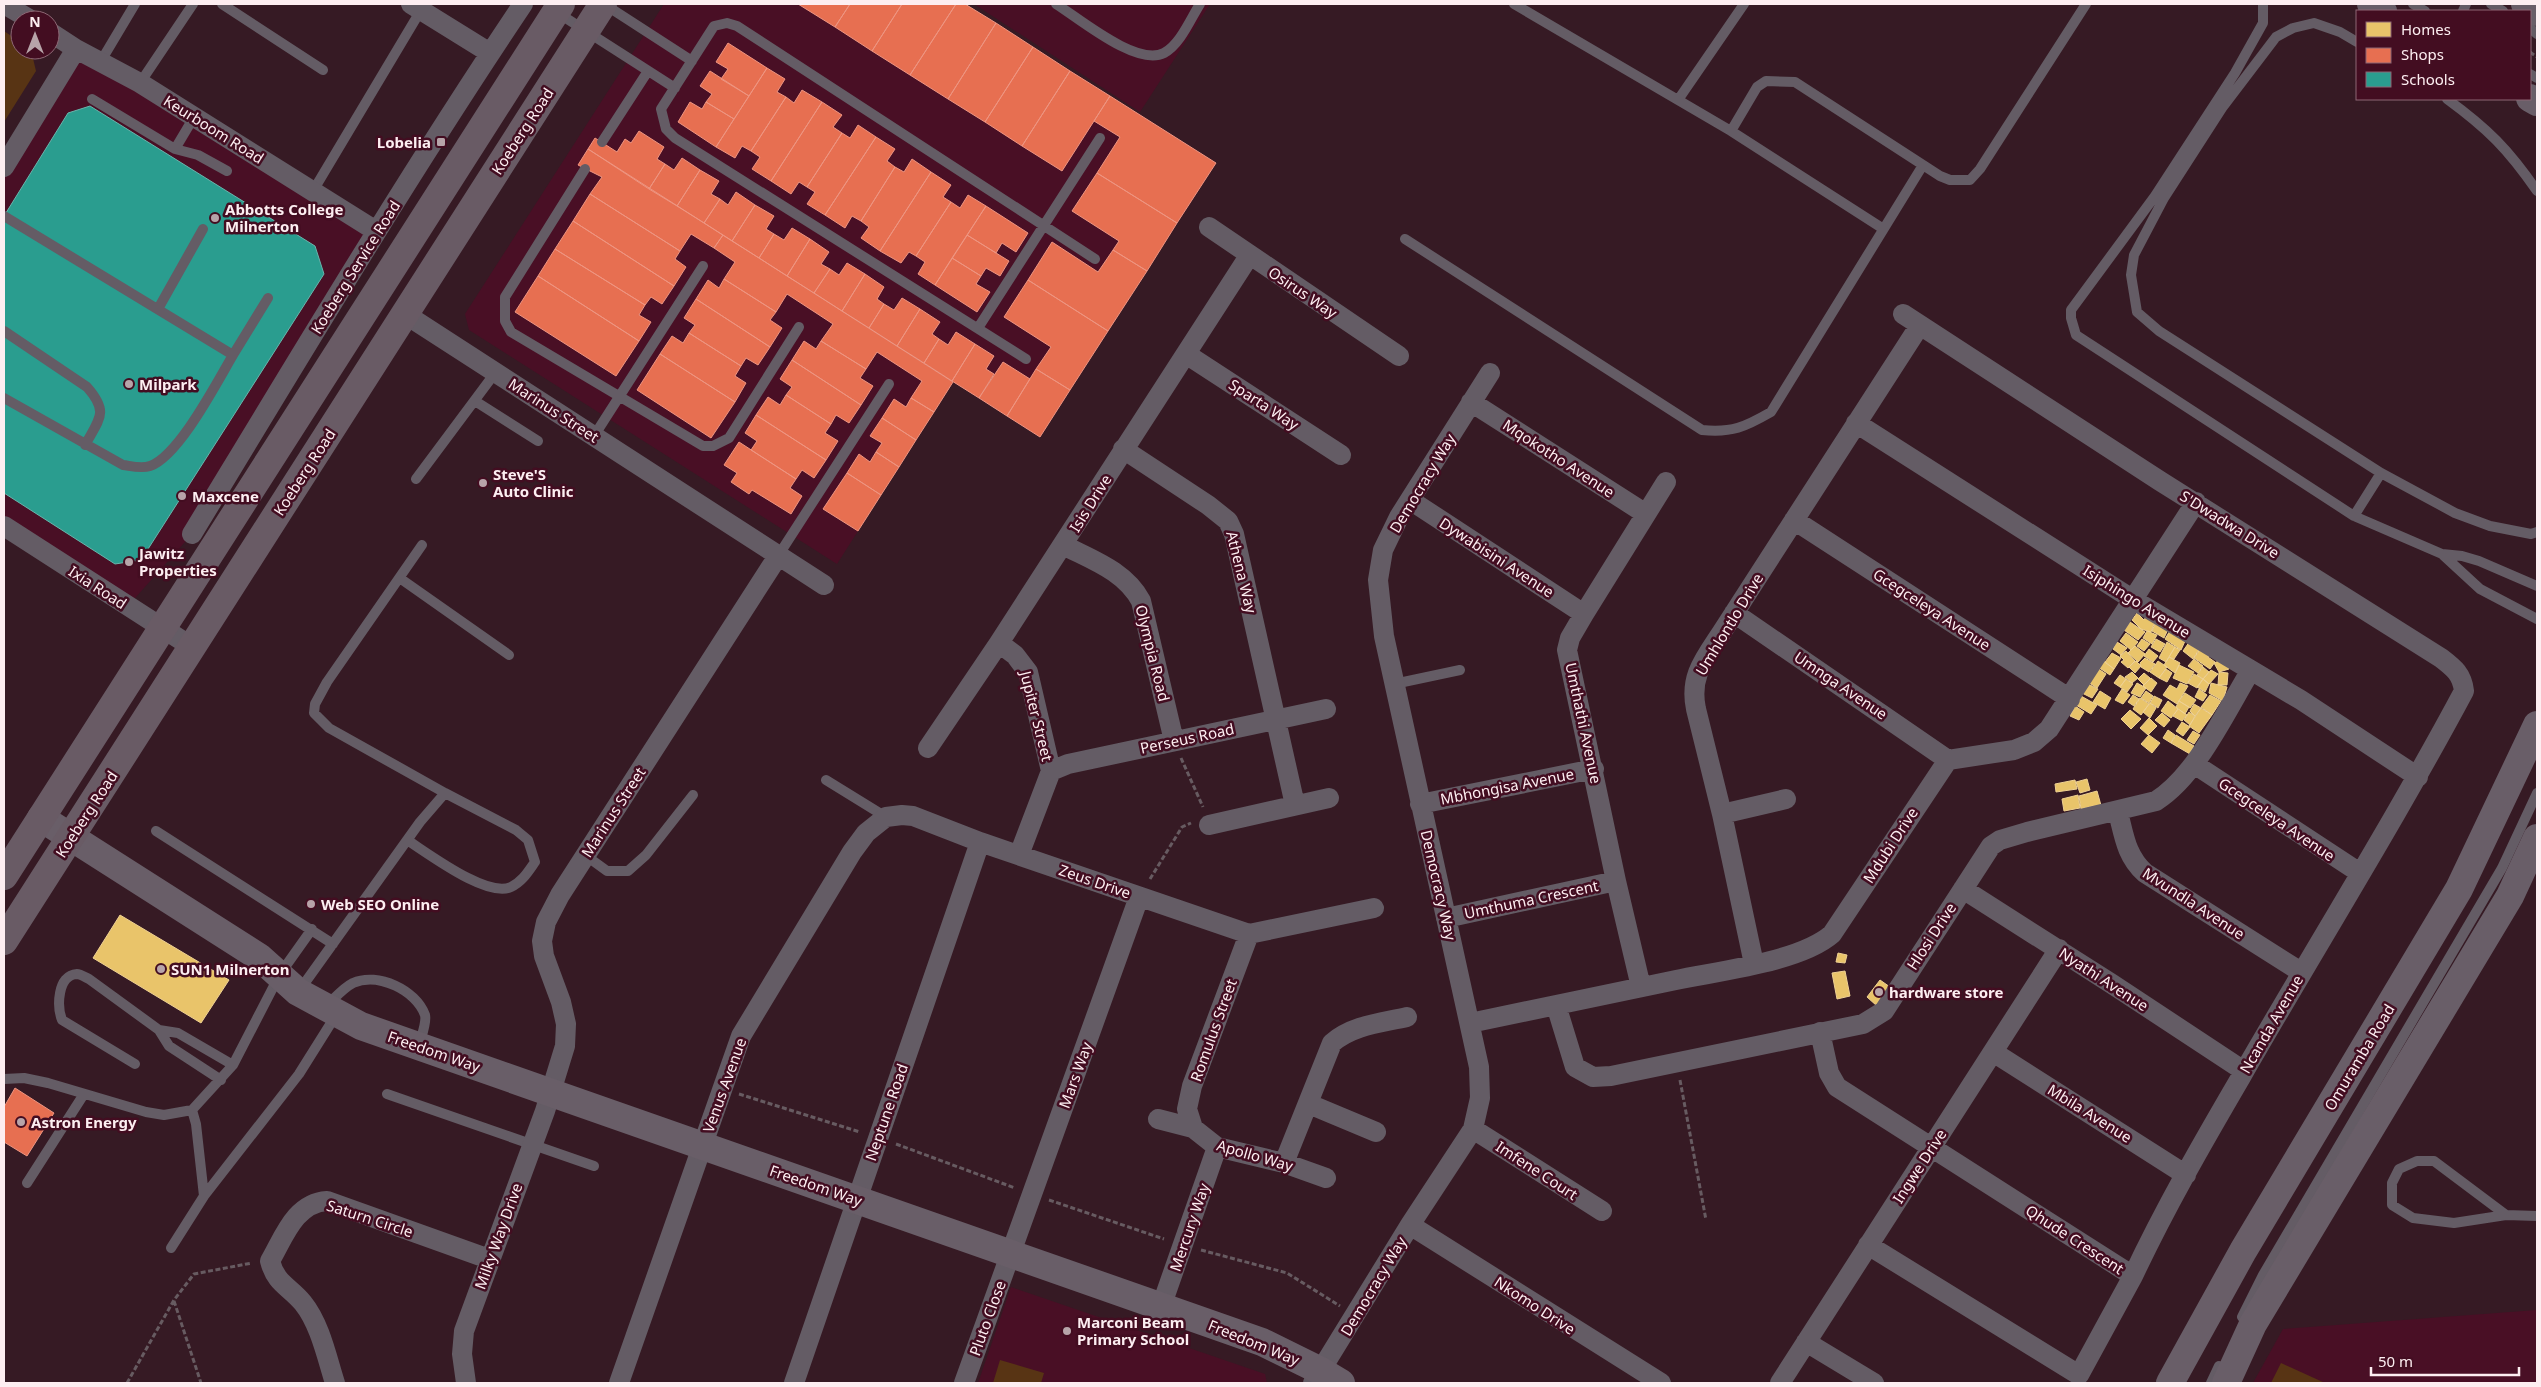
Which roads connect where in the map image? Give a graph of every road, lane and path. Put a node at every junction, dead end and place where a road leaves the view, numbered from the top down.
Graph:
1 (135, 4) edge
2 (193, 4) edge
3 (222, 4) edge
4 (523, 4) edge
5 (603, 4) edge
6 (1056, 4) edge
7 (1200, 4) edge
8 (1514, 4) edge
9 (1744, 4) edge
10 (2086, 4) edge
11 (2263, 4) edge
12 (2490, 4) edge
13 (2525, 4) edge
14 (416, 7) edge
15 (558, 8) edge
16 (2501, 10) edge
17 (2537, 12) edge
18 (586, 31) junction
19 (60, 39) edge
20 (2356, 41) edge
21 (76, 49) junction
22 (490, 53) junction
23 (692, 60) junction
24 (101, 61) junction
25 (323, 70) dead end
26 (648, 71) junction
27 (140, 83) junction
28 (675, 88) junction
29 (92, 98) dead end
30 (1678, 100) junction
31 (2448, 100) edge
32 (194, 117) junction
33 (1731, 131) junction
34 (1100, 138) dead end
35 (602, 142) dead end
36 (175, 149) junction
37 (1923, 165) junction
38 (4, 167) edge
39 (585, 169) dead end
40 (227, 171) dead end
41 (313, 191) junction
42 (2537, 191) edge
43 (4, 216) edge
44 (1044, 226) junction
45 (1209, 227) dead end
46 (1882, 228) junction
47 (203, 229) dead end
48 (376, 231) junction
49 (1405, 239) dead end
50 (1249, 256) junction
51 (1095, 259) dead end
52 (703, 266) dead end
53 (268, 298) dead end
54 (158, 309) junction
55 (404, 314) junction
56 (1903, 314) dead end
57 (1920, 325) junction
58 (799, 327) dead end
59 (978, 328) junction
60 (4, 331) edge
61 (1186, 354) junction
62 (233, 355) junction
63 (1399, 356) dead end
64 (1026, 359) dead end
65 (495, 373) junction
66 (1490, 373) dead end
67 (889, 384) dead end
68 (619, 395) junction
69 (4, 398) edge
70 (475, 401) junction
71 (1471, 402) junction
72 (1856, 423) junction
73 (594, 436) junction
74 (538, 441) dead end
75 (85, 445) junction
76 (1123, 450) junction
77 (1341, 455) dead end
78 (2381, 473) junction
79 (416, 479) dead end
80 (1666, 482) dead end
81 (1410, 500) junction
82 (2196, 502) junction
83 (1646, 514) junction
84 (2354, 516) junction
85 (1794, 520) junction
86 (4, 526) edge
87 (2537, 532) edge
88 (192, 534) dead end
89 (422, 545) dead end
90 (1063, 545) junction
91 (2442, 554) junction
92 (778, 556) junction
93 (401, 578) junction
94 (824, 585) dead end
95 (2537, 586) edge
96 (2132, 599) junction
97 (1734, 613) junction
98 (1584, 614) junction
99 (2537, 618) edge
100 (162, 628) junction
101 (999, 643) junction
102 (192, 647) junction
103 (510, 655) dead end
104 (1460, 670) dead end
105 (2251, 670) junction
106 (1394, 684) junction
107 (2070, 699) junction
108 (1326, 709) dead end
109 (1275, 719) junction
110 (2537, 725) edge
111 (1174, 741) junction
112 (928, 748) dead end
113 (1948, 760) junction
114 (2194, 764) junction
115 (1594, 769) junction
116 (1051, 771) junction
117 (2418, 777) junction
118 (826, 780) dead end
119 (445, 793) junction
120 (2537, 793) edge
121 (693, 796) dead end
122 (1329, 798) dead end
123 (1786, 799) dead end
124 (1420, 804) junction
125 (1295, 805) junction
126 (2118, 812) junction
127 (1722, 814) junction
128 (886, 817) junction
129 (1208, 821) junction
130 (37, 824) junction
131 (156, 831) dead end
132 (2537, 838) edge
133 (407, 840) junction
134 (980, 842) junction
135 (67, 843) junction
136 (586, 855) junction
137 (1019, 855) junction
138 (2360, 873) junction
139 (4, 876) edge
140 (1616, 881) junction
141 (2475, 882) dead end
142 (1963, 888) junction
143 (1139, 897) junction
144 (1374, 908) dead end
145 (1446, 918) junction
146 (312, 930) junction
147 (1249, 934) junction
148 (4, 941) edge
149 (333, 944) junction
150 (2059, 950) junction
151 (1754, 964) junction
152 (2300, 972) junction
153 (286, 984) junction
154 (1641, 987) junction
155 (2406, 1000) dead end
156 (1556, 1006) junction
157 (331, 1010) junction
158 (1406, 1017) dead end
159 (1470, 1024) junction
160 (159, 1030) junction
161 (1820, 1032) junction
162 (419, 1046) junction
163 (1993, 1052) junction
164 (1676, 1062) junction
165 (135, 1064) dead end
166 (233, 1065) junction
167 (2244, 1071) junction
168 (4, 1080) edge
169 (221, 1080) junction
170 (552, 1092) junction
171 (84, 1094) junction
172 (386, 1094) dead end
173 (1309, 1104) junction
174 (192, 1110) junction
175 (1158, 1118) dead end
176 (1193, 1128) junction
177 (1473, 1129) junction
178 (1376, 1132) dead end
179 (532, 1145) junction
180 (702, 1146) junction
181 (1217, 1147) junction
182 (1932, 1147) junction
183 (1284, 1163) junction
184 (594, 1166) dead end
185 (2186, 1174) junction
186 (1326, 1178) dead end
187 (27, 1183) dead end
188 (204, 1196) junction
189 (857, 1198) junction
190 (1602, 1211) dead end
191 (2506, 1215) junction
192 (2537, 1216) edge
193 (1706, 1220) dead end
194 (1410, 1225) junction
195 (1868, 1245) junction
196 (171, 1248) dead end
197 (1010, 1254) junction
198 (489, 1259) junction
199 (270, 1261) junction
200 (2133, 1276) junction
201 (174, 1300) junction
202 (1161, 1307) junction
203 (2237, 1329) dead end
204 (1806, 1342) junction
205 (2224, 1356) dead end
206 (1631, 1375) edge
207 (1325, 1379) edge
208 (2077, 1379) edge
209 (127, 1383) edge
210 (201, 1383) edge
211 (335, 1383) edge
212 (466, 1383) edge
213 (619, 1383) edge
214 (794, 1383) edge
215 (964, 1383) edge
216 (1662, 1383) edge
217 (1780, 1383) edge
218 (1874, 1383) edge
219 (2170, 1383) edge
220 (2211, 1383) edge
221 (2226, 1383) edge

1 - 24 lane
2 - 27 lane
3 - 25 lane
4 - 22 street, Koeberg Service Road
5 - 18 main road, Koeberg Road
5 - 23 lane
6 - 7 lane
8 - 30 lane
9 - 30 lane
10 - 37 lane
11 - 84 lane
12 - 16 lane
13 - 17 main road
14 - 22 street
14 - 41 lane
15 - 18 lane
15 - 100 main road
18 - 26 lane
18 - 55 main road, Koeberg Road
19 - 21 street, Keurboom Road
20 - 78 lane
21 - 24 street, Keurboom Road
21 - 38 street
22 - 48 street, Koeberg Service Road
23 - 28 lane
23 - 44 lane
24 - 27 street, Keurboom Road
26 - 28 lane
26 - 35 lane
27 - 32 street, Keurboom Road
28 - 59 lane
29 - 36 lane
30 - 33 lane
31 - 42 lane
32 - 36 lane
32 - 41 street, Keurboom Road
33 - 37 lane
33 - 46 lane
34 - 44 lane
36 - 40 lane
37 - 46 lane
39 - 68 lane
41 - 48 street, Keurboom Road
43 - 54 lane
44 - 51 lane
44 - 59 lane
45 - 50 street, Osirus Way
46 - 49 lane
47 - 54 lane
48 - 88 street, Koeberg Service Road
50 - 61 street, Isis Drive
50 - 63 street, Osirus Way
52 - 68 lane
53 - 62 lane
54 - 62 lane
55 - 65 street, Marinus Street
55 - 102 main road, Koeberg Road
56 - 57 street, S'Dwadwa Drive
57 - 72 street, Umhlontlo Drive
57 - 82 street, S'Dwadwa Drive
58 - 68 lane
59 - 64 lane
60 - 75 lane
61 - 76 street, Isis Drive
61 - 77 street, Sparta Way
62 - 75 lane
65 - 70 lane
65 - 73 street, Marinus Street
66 - 71 street, Democracy Way
67 - 92 lane
68 - 73 lane
69 - 75 lane
70 - 74 lane
70 - 79 lane
71 - 81 street, Democracy Way
71 - 83 street, Mqokotho Avenue
72 - 85 street, Umhlontlo Drive
72 - 96 street, Isiphingo Avenue
73 - 92 street, Marinus Street
76 - 90 street, Isis Drive
76 - 109 street, Athena Way
78 - 84 lane
78 - 87 lane
80 - 83 street, Umthathi Avenue
81 - 98 street, Dywabisini Avenue
81 - 106 street, Democracy Way
82 - 96 street
82 - 117 street, S'Dwadwa Drive
83 - 98 street, Umthathi Avenue
84 - 91 lane
85 - 97 street, Umhlontlo Drive
85 - 107 street, Gcegceleya Avenue
86 - 100 street, Ixia Road
89 - 93 lane
90 - 101 street, Isis Drive
90 - 111 street, Olympia Road
91 - 95 lane
91 - 99 lane
92 - 94 street, Marinus Street
92 - 136 street, Marinus Street
93 - 103 lane
93 - 119 lane
96 - 105 street, Isiphingo Avenue
96 - 107 street
97 - 113 street, Umnga Avenue
97 - 127 street, Umhlontlo Drive
98 - 115 street, Umthathi Avenue
100 - 102 street, Ixia Road
100 - 130 main road
101 - 112 street, Isis Drive
101 - 116 street, Jupiter Street
102 - 135 main road, Koeberg Road
104 - 106 lane
105 - 114 street, Hlosi Drive
105 - 117 street, Isiphingo Avenue
106 - 124 street, Democracy Way
107 - 113 street
108 - 109 street, Perseus Road
109 - 111 street, Perseus Road
109 - 125 street, Athena Way
110 - 219 main road, Omuramba Road
111 - 116 street, Perseus Road
111 - 129 path
113 - 151 street, Mdubi Drive
114 - 126 street, Hlosi Drive
114 - 138 street, Gcegceleya Avenue
115 - 124 street, Mbhongisa Avenue
115 - 140 street, Umthathi Avenue
116 - 137 street, Jupiter Street
117 - 138 street, Ncanda Avenue
118 - 128 lane
119 - 133 lane
119 - 133 lane
120 - 203 lane
121 - 136 lane
122 - 125 street
123 - 127 street
124 - 145 street, Democracy Way
125 - 129 street
126 - 142 street, Hlosi Drive
126 - 152 street, Mvundla Avenue
127 - 151 street, Umhlontlo Drive
128 - 134 street, Zeus Drive
128 - 180 street, Venus Avenue
129 - 143 path
130 - 135 main road, Freedom Way
130 - 139 main road
131 - 146 lane
132 - 221 main road
133 - 149 lane
134 - 137 street, Zeus Drive
134 - 189 street, Neptune Road
135 - 148 main road, Koeberg Road
135 - 153 main road, Freedom Way
136 - 170 street, Marinus Street
137 - 143 street, Zeus Drive
138 - 152 street, Ncanda Avenue
140 - 145 street, Umthuma Crescent
140 - 154 street, Umthathi Avenue
141 - 155 lane
142 - 150 street, Nyathi Avenue
142 - 161 street, Hlosi Drive
143 - 147 street, Zeus Drive
143 - 197 street, Mars Way
144 - 147 street
145 - 159 street, Democracy Way
146 - 149 lane
146 - 153 lane
147 - 176 street, Romulus Street
149 - 153 lane
150 - 163 street, Ingwe Drive
150 - 167 street, Nyathi Avenue
151 - 154 street, Mdubi Drive
152 - 167 street, Ncanda Avenue
153 - 157 main road, Freedom Way
153 - 166 lane
154 - 156 street, Mdubi Drive
156 - 159 street, Mdubi Drive
156 - 164 street, Hlosi Drive
157 - 162 main road, Freedom Way
157 - 162 lane
157 - 188 lane
158 - 173 street
159 - 177 street, Democracy Way
160 - 165 lane
160 - 166 lane
160 - 169 lane
161 - 164 street, Hlosi Drive
161 - 182 street, Qhude Crescent
162 - 170 main road, Freedom Way
163 - 182 street, Ingwe Drive
163 - 185 street, Mbila Avenue
164 - 193 path
166 - 169 lane
167 - 185 street, Ncanda Avenue
168 - 171 lane
169 - 174 lane
170 - 179 street, Milky Way Drive
170 - 180 main road, Freedom Way
171 - 174 lane
171 - 187 lane
172 - 179 lane
173 - 178 street
173 - 183 street
174 - 188 lane
175 - 176 street, Apollo Way
176 - 181 street, Apollo Way
177 - 190 street, Imfene Court
177 - 194 street, Democracy Way
179 - 184 lane
179 - 198 street, Milky Way Drive
180 - 189 main road, Freedom Way
180 - 213 street, Venus Avenue
181 - 183 street, Apollo Way
181 - 202 street, Mercury Way
182 - 195 street, Ingwe Drive
182 - 200 street, Qhude Crescent
183 - 186 street, Apollo Way
185 - 200 street, Ncanda Avenue
188 - 196 lane
189 - 197 main road, Freedom Way
189 - 214 street, Neptune Road
191 - 191 lane
191 - 192 lane
194 - 206 street, Nkomo Drive
194 - 207 street, Democracy Way
195 - 204 street, Ingwe Drive
195 - 208 street, Qhude Crescent
197 - 202 main road, Freedom Way
197 - 215 street, Pluto Close
198 - 199 street, Saturn Circle
198 - 212 street, Milky Way Drive
199 - 201 path
199 - 211 street
200 - 208 street, Qhude Crescent
201 - 209 path
201 - 210 path
202 - 207 main road, Freedom Way
204 - 217 street, Ingwe Drive
204 - 218 street
205 - 220 lane
206 - 216 street, Nkomo Drive

